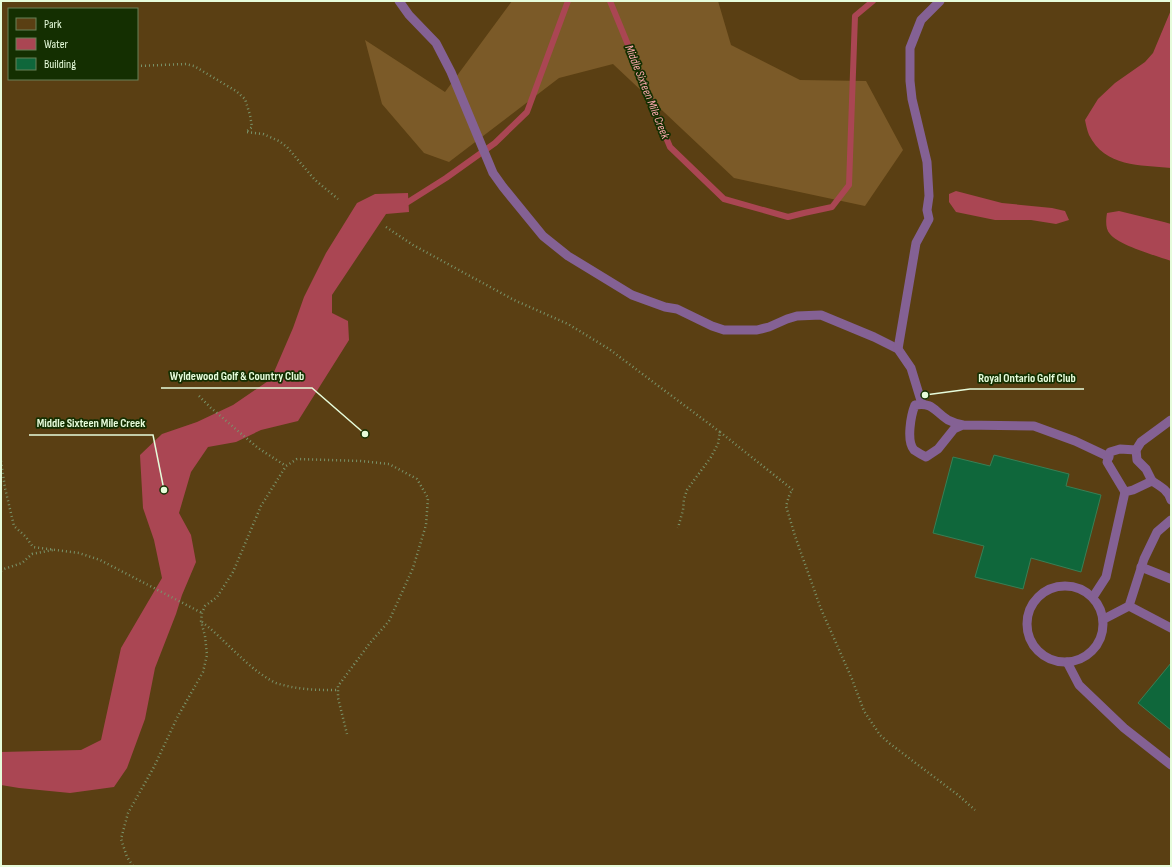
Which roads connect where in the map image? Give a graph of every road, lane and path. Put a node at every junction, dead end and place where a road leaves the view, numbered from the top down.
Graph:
1 (399, 1) edge
2 (940, 1) edge
3 (138, 66) edge
4 (338, 199) dead end
5 (386, 227) dead end
6 (898, 349) junction
7 (199, 396) dead end
8 (922, 404) junction
9 (1171, 420) edge
10 (963, 425) junction
11 (720, 432) junction
12 (1136, 450) junction
13 (1109, 457) junction
14 (1, 461) edge
15 (286, 466) junction
16 (1152, 481) junction
17 (1125, 492) junction
18 (1171, 500) edge
19 (1171, 520) edge
20 (678, 528) dead end
21 (56, 549) junction
22 (1141, 568) junction
23 (1, 571) edge
24 (1171, 579) edge
25 (1093, 597) junction
26 (1129, 606) junction
27 (202, 613) junction
28 (1104, 619) junction
29 (201, 621) junction
30 (1171, 628) edge
31 (1067, 662) junction
32 (338, 690) junction
33 (347, 734) dead end
34 (1171, 765) edge
35 (975, 810) dead end
36 (133, 866) edge

1 - 6 lane
2 - 6 lane
3 - 4 path
5 - 11 path
6 - 8 lane
7 - 15 path
8 - 10 lane
8 - 10 lane
9 - 12 lane
10 - 13 lane
11 - 20 path
11 - 35 path
12 - 13 lane
12 - 16 lane
13 - 17 lane
14 - 21 path
15 - 27 path
15 - 32 path
16 - 17 lane
16 - 18 lane
17 - 25 lane
19 - 22 lane
21 - 23 path
21 - 27 path
22 - 24 lane
22 - 26 lane
25 - 28 lane
25 - 31 lane
26 - 28 lane
26 - 30 lane
27 - 29 path
28 - 31 lane
29 - 32 path
29 - 36 path
31 - 34 lane
32 - 33 path

